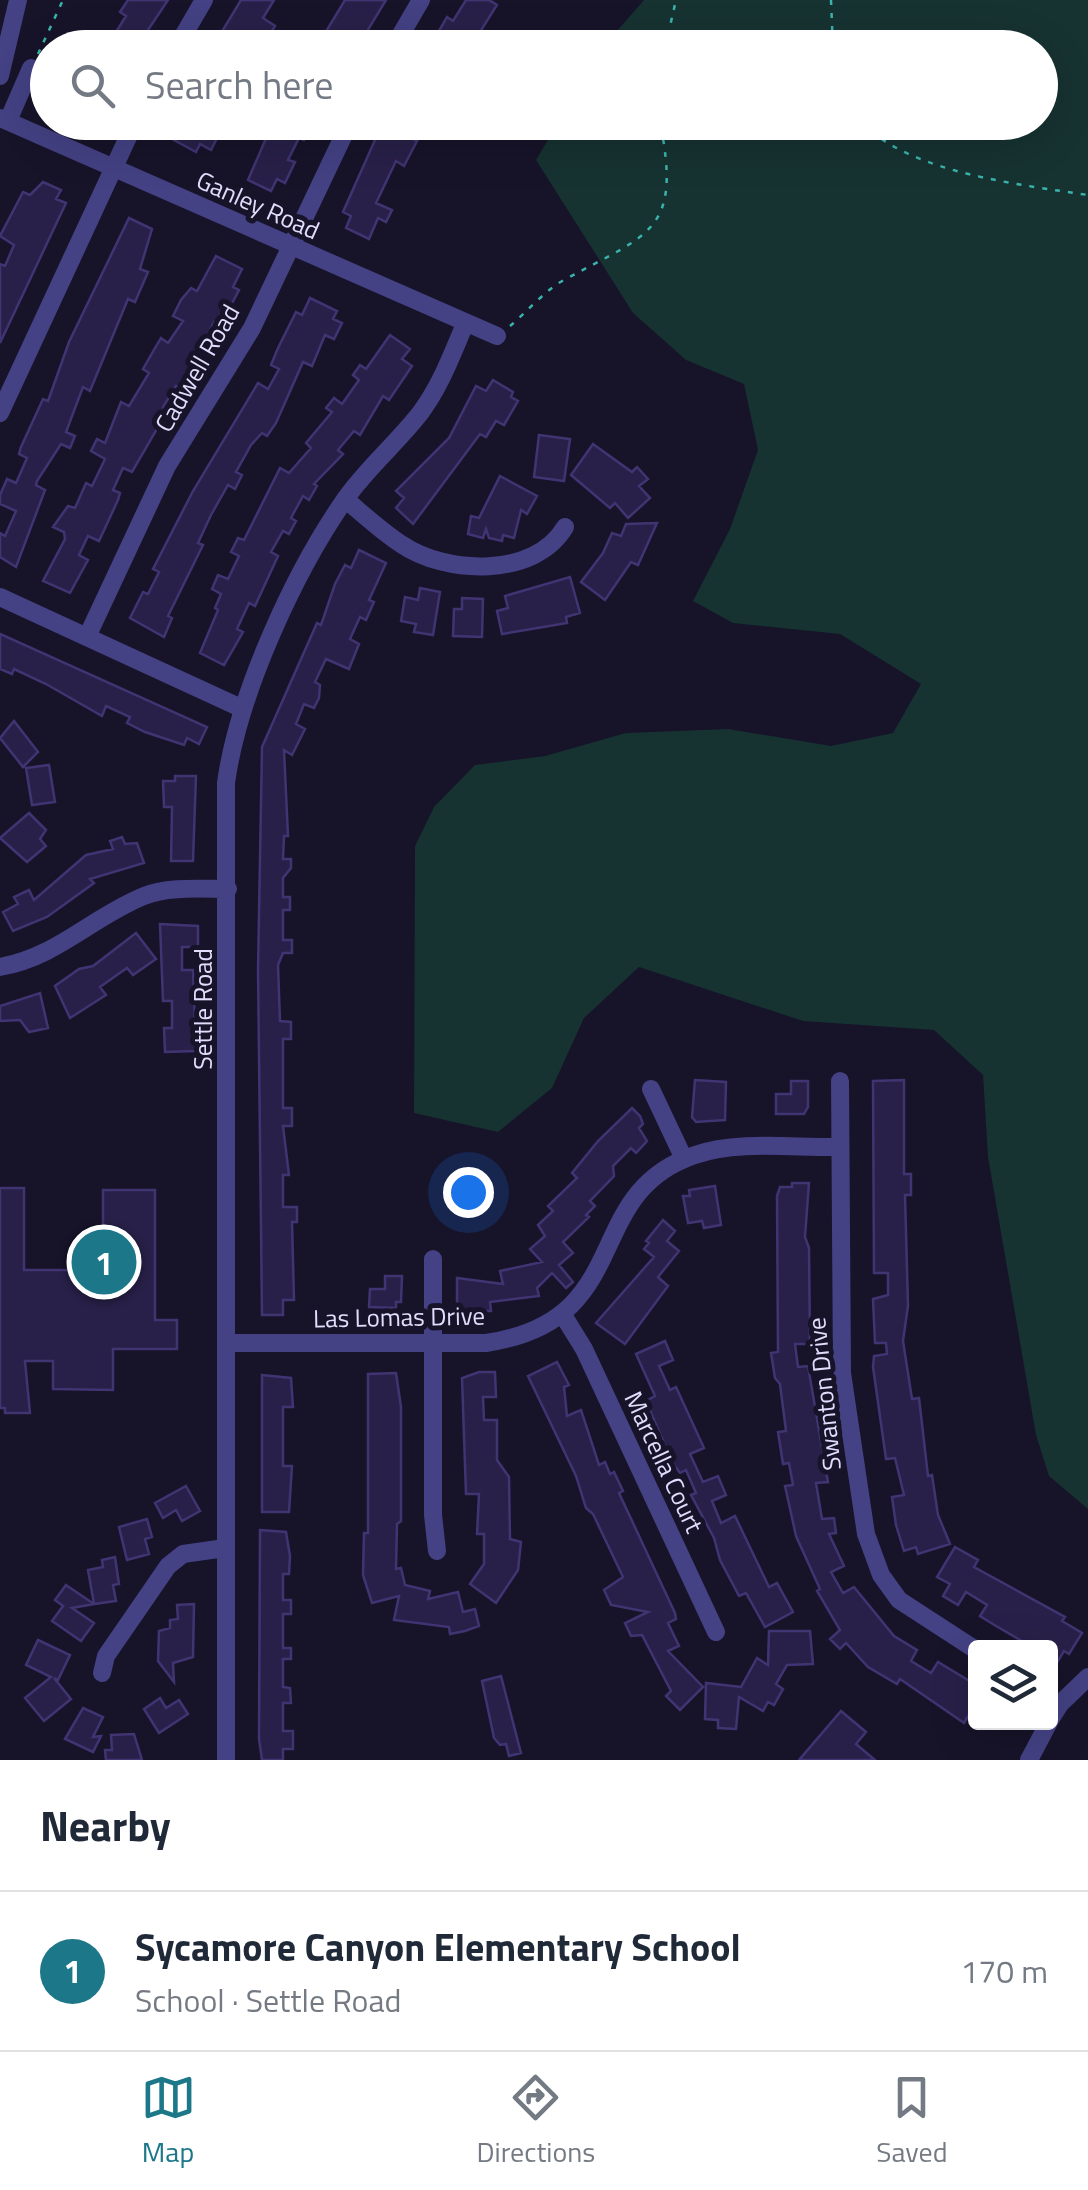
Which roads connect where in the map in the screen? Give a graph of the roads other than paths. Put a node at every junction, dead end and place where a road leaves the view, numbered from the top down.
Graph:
1 (18, 0) edge
2 (204, 0) edge
3 (421, 0) edge
4 (186, 30) edge
5 (404, 30) edge
6 (30, 70) edge
7 (0, 76) edge
8 (4, 120) edge
9 (30, 132) edge
10 (49, 140) edge
11 (125, 140) edge
12 (341, 140) edge
13 (110, 167) junction
14 (290, 246) junction
15 (466, 324) junction
16 (497, 336) road end
17 (0, 413) edge
18 (345, 499) junction
19 (565, 527) dead end
20 (0, 597) edge
21 (87, 637) junction
22 (241, 708) junction
23 (228, 889) junction
24 (0, 966) edge
25 (840, 1081) dead end
26 (651, 1088) dead end
27 (840, 1147) junction
28 (684, 1159) junction
29 (434, 1258) dead end
30 (563, 1314) junction
31 (229, 1343) junction
32 (436, 1343) junction
33 (225, 1548) junction
34 (438, 1551) dead end
35 (716, 1632) dead end
36 (968, 1645) edge
37 (102, 1674) dead end
38 (1088, 1677) edge
39 (1058, 1705) edge
40 (1043, 1730) edge
41 (226, 1760) edge
42 (1028, 1760) edge

1 - 7 street
2 - 4 street
3 - 5 street
6 - 8 street
8 - 9 street, Ganley Road
10 - 13 street, Ganley Road
11 - 13 street
12 - 14 street, Cadwell Road
13 - 14 street, Ganley Road
13 - 17 street
14 - 15 street, Ganley Road
14 - 21 street, Cadwell Road
15 - 16 street, Ganley Road
15 - 18 street, Settle Road
18 - 19 street
18 - 22 street, Settle Road
20 - 21 street
21 - 22 street
22 - 23 street, Settle Road
23 - 24 street
23 - 31 street, Settle Road
25 - 27 street, Swanton Drive
26 - 28 street
27 - 28 street, Las Lomas Drive
27 - 36 street, Swanton Drive
28 - 30 street, Las Lomas Drive
29 - 32 street
30 - 32 street, Las Lomas Drive
30 - 35 street, Marcella Court
31 - 32 street, Las Lomas Drive
31 - 33 street, Settle Road
32 - 34 street
33 - 37 street
33 - 41 street, Settle Road
38 - 39 street
40 - 42 street

